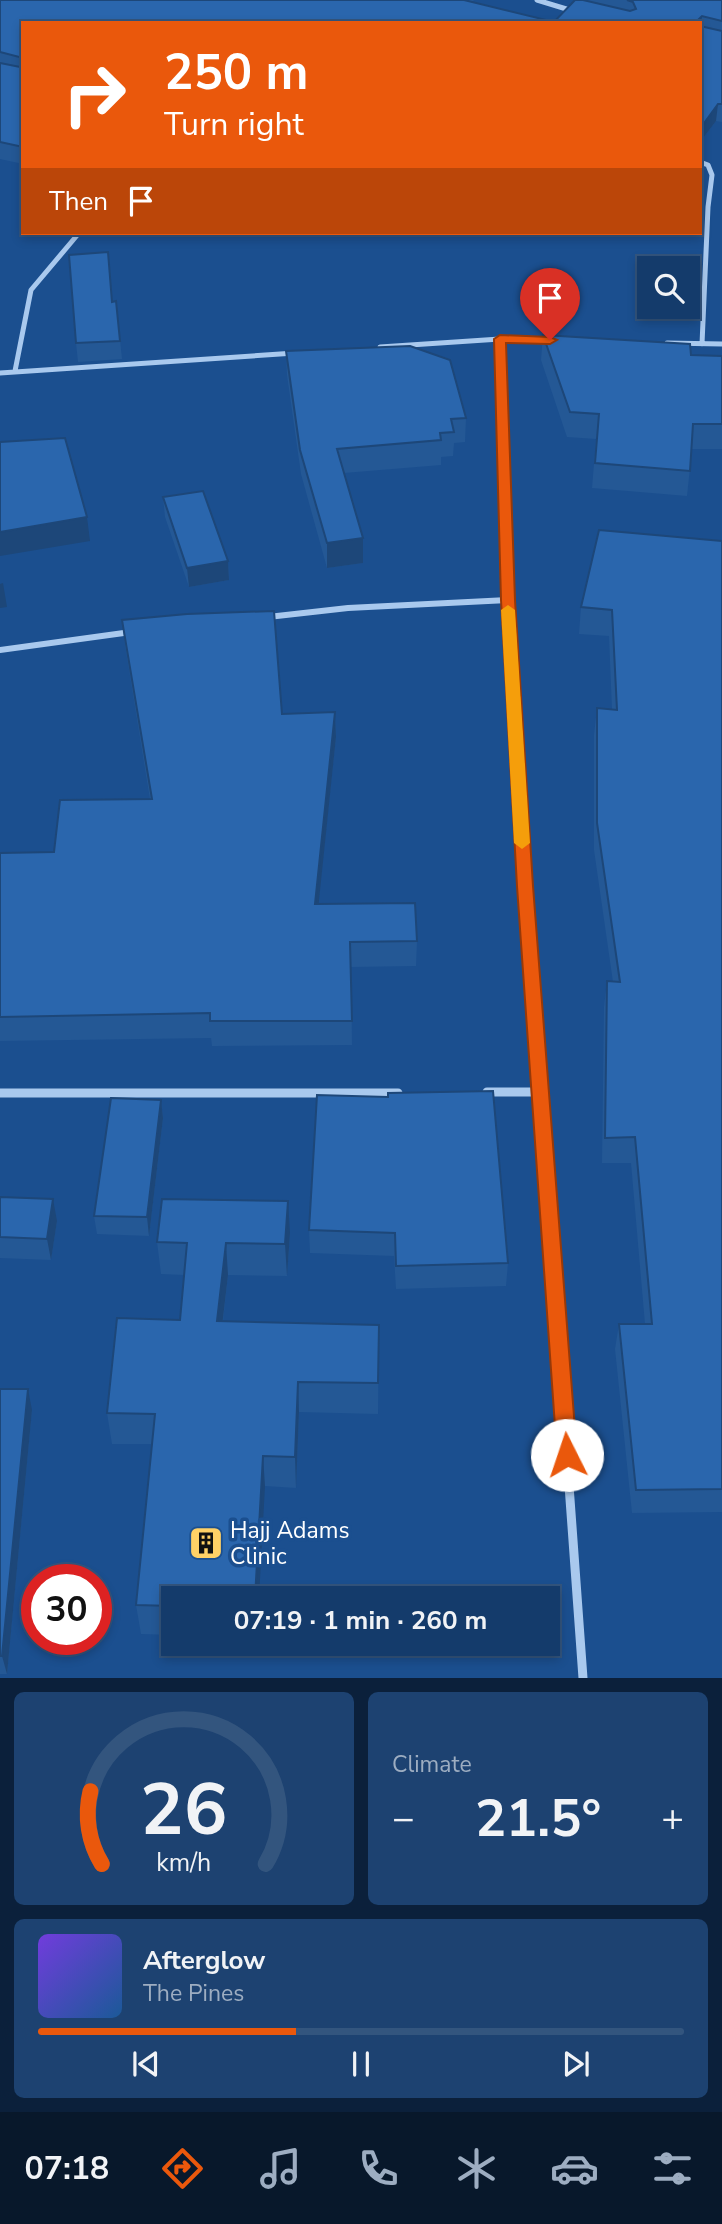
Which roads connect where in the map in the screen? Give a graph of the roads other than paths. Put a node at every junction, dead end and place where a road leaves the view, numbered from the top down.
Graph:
1 (537, 0) edge
2 (585, 13) edge
3 (702, 163) edge
4 (77, 235) edge
5 (500, 339) junction
6 (554, 340) edge
7 (661, 343) edge
8 (702, 344) junction
9 (722, 344) edge
10 (375, 347) edge
11 (306, 352) edge
12 (15, 371) junction
13 (0, 373) edge
14 (508, 600) junction
15 (253, 619) edge
16 (145, 631) edge
17 (0, 650) edge
18 (0, 1093) edge
19 (402, 1093) edge
20 (472, 1093) edge
21 (542, 1093) junction
22 (583, 1678) edge

1 - 2 street
3 - 8 street
4 - 12 street
5 - 6 street
5 - 10 street
5 - 14 street
7 - 8 street
8 - 9 street
11 - 12 street
12 - 13 street
14 - 15 street
14 - 21 street
16 - 17 street
18 - 19 street
20 - 21 street
21 - 22 street

